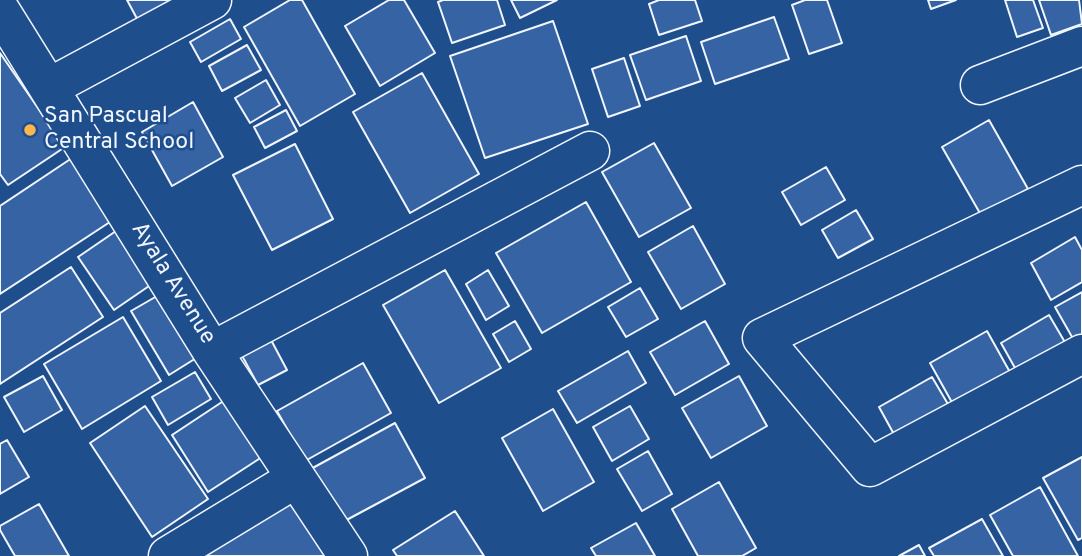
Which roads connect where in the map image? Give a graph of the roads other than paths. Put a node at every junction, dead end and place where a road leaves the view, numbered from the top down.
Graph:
1 (212, 0) edge
2 (0, 10) edge
3 (1082, 46) edge
4 (980, 85) dead end
5 (50, 87) junction
6 (590, 151) dead end
7 (1082, 185) edge
8 (212, 351) junction
9 (1082, 355) edge
10 (295, 479) junction
11 (168, 556) edge
12 (348, 556) edge

1 - 5 street
2 - 5 street, Ayala Avenue
3 - 4 street
5 - 8 street, Ayala Avenue
6 - 8 street
7 - 9 street
8 - 10 street, Ayala Avenue
10 - 11 street
10 - 12 street, Ayala Avenue

